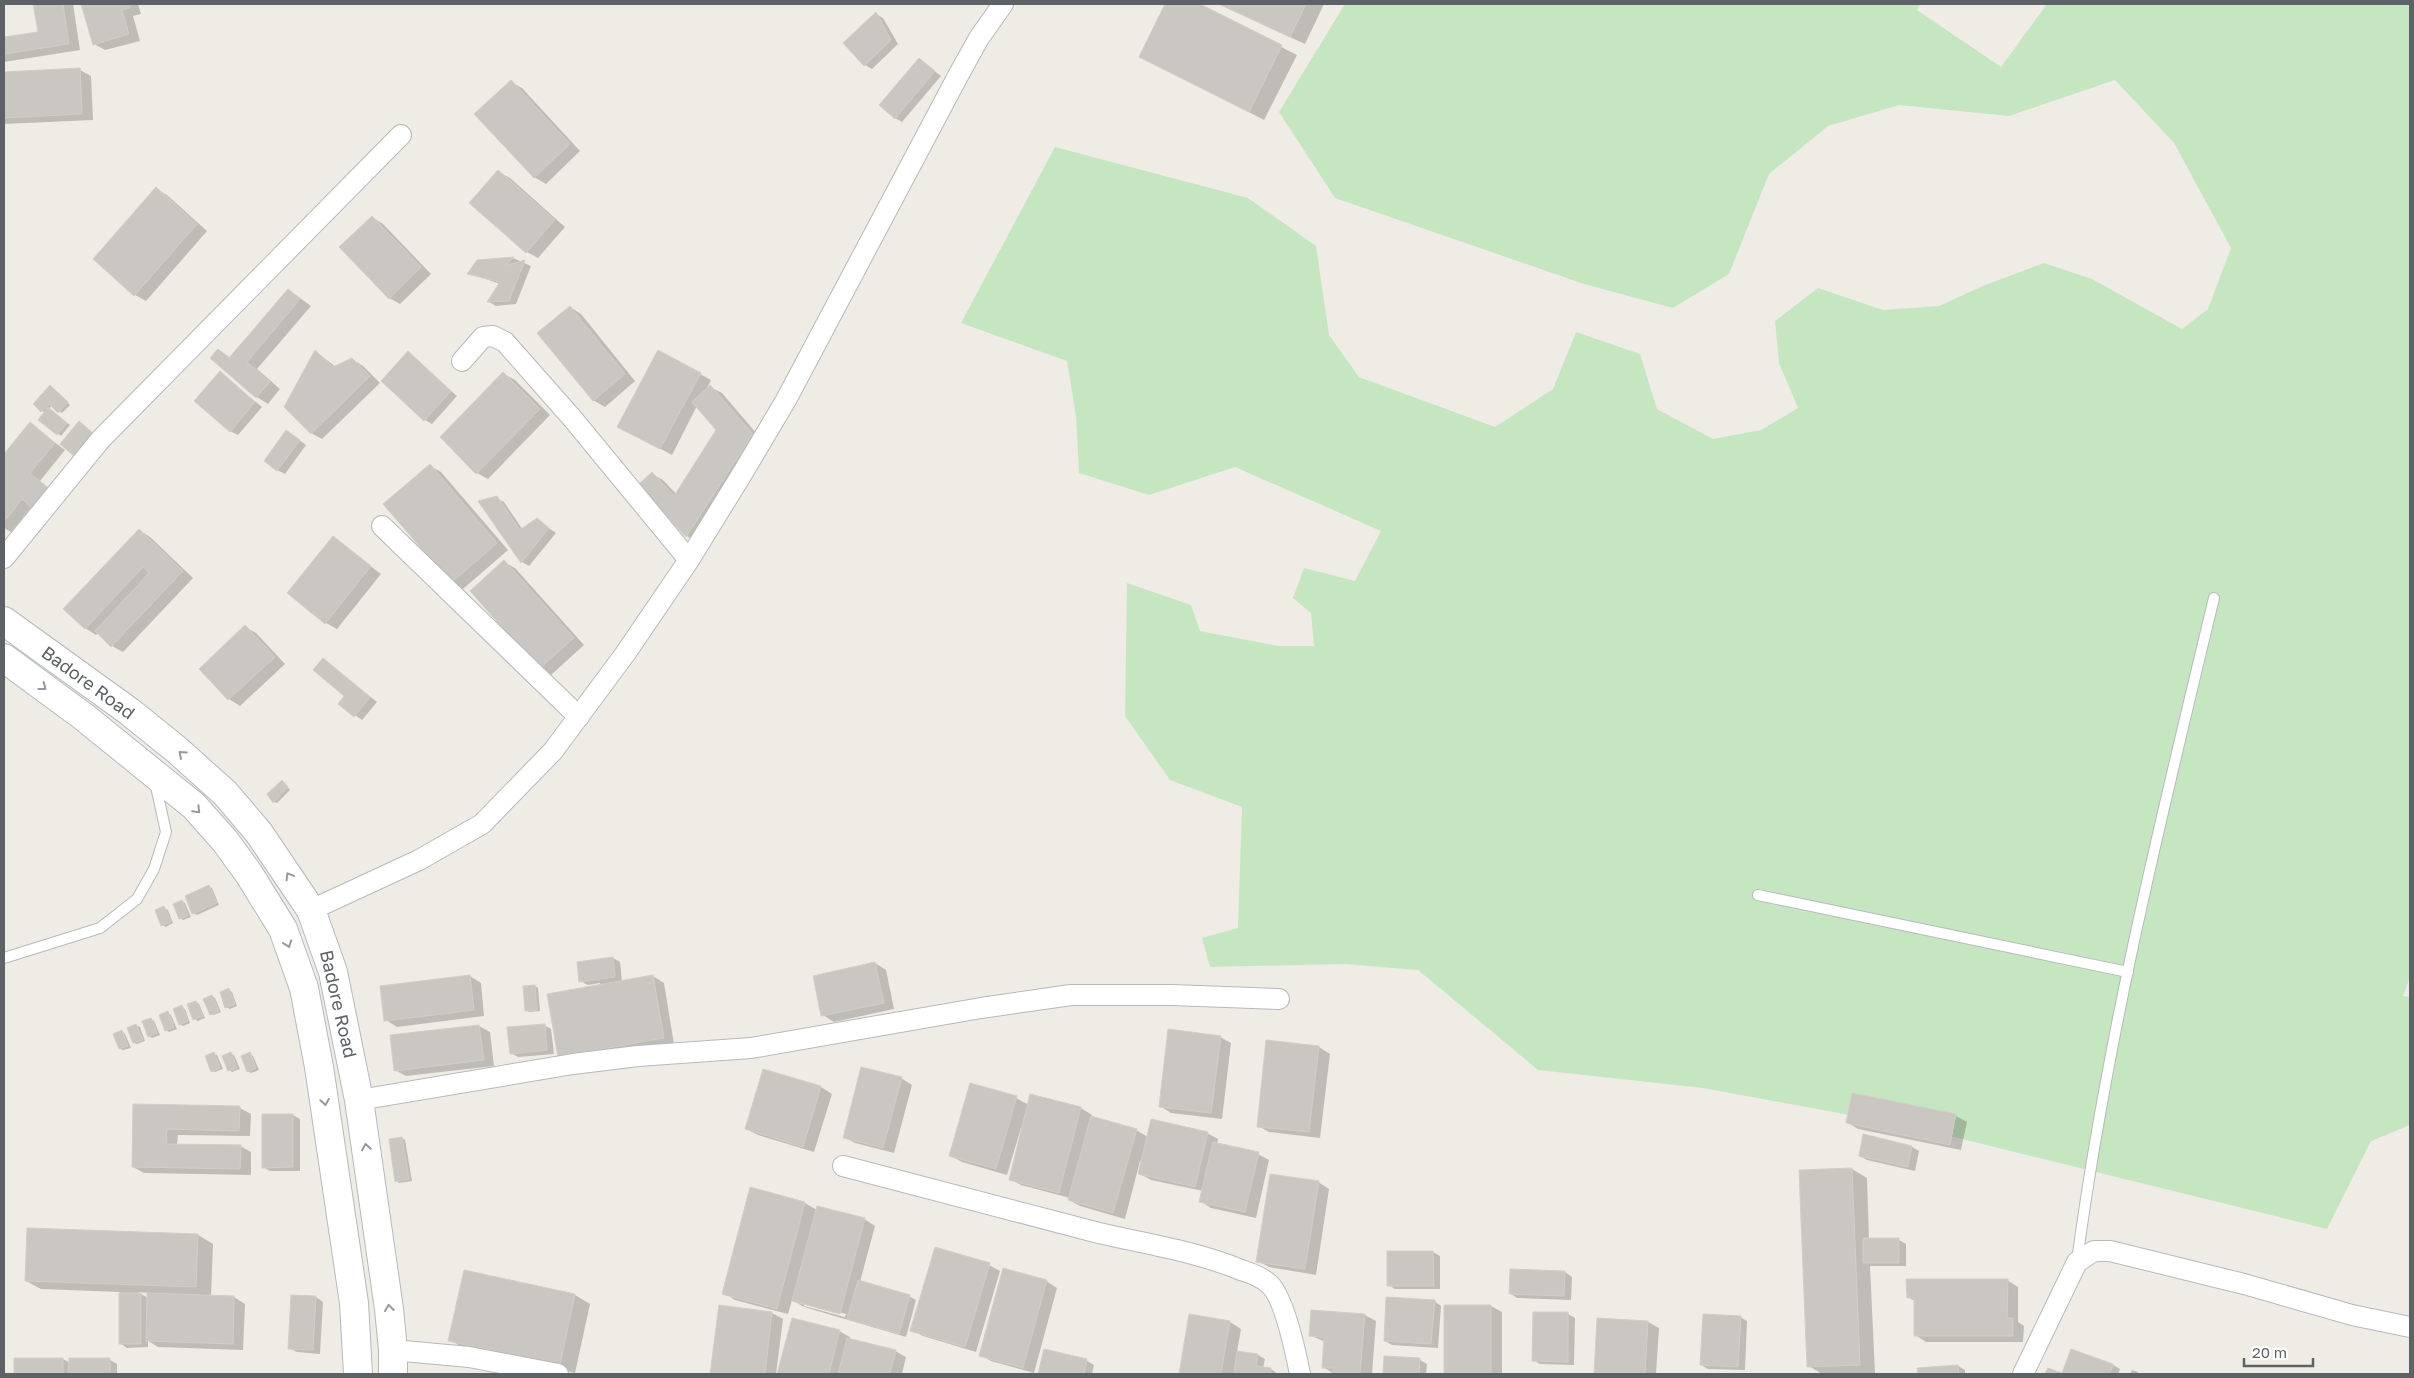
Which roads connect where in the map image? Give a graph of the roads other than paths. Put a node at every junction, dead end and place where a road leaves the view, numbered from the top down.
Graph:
1 (1003, 4) edge
2 (401, 135) dead end
3 (462, 361) dead end
4 (382, 526) dead end
5 (4, 558) edge
6 (689, 560) junction
7 (2214, 598) dead end
8 (4, 621) edge
9 (4, 658) edge
10 (579, 716) junction
11 (152, 772) junction
12 (1758, 895) dead end
13 (311, 910) junction
14 (4, 958) edge
15 (2128, 972) junction
16 (1279, 1000) dead end
17 (359, 1100) junction
18 (843, 1166) dead end
19 (2077, 1262) junction
20 (2410, 1327) edge
21 (393, 1362) edge
22 (358, 1374) edge
23 (558, 1374) edge
24 (1300, 1374) edge
25 (2023, 1374) edge

1 - 6 street
2 - 5 street
3 - 6 street
4 - 10 street
6 - 10 street
7 - 15 lane
13 -> 8 main road, Badore Road
9 -> 11 main road, Badore Road
10 - 13 street
11 - 14 lane
11 -> 22 main road, Badore Road
12 - 15 lane
13 - 17 main road, Badore Road
15 - 19 lane
16 - 17 street
21 -> 17 main road, Badore Road
18 - 24 street
19 - 20 street
19 - 25 street
21 - 23 street

